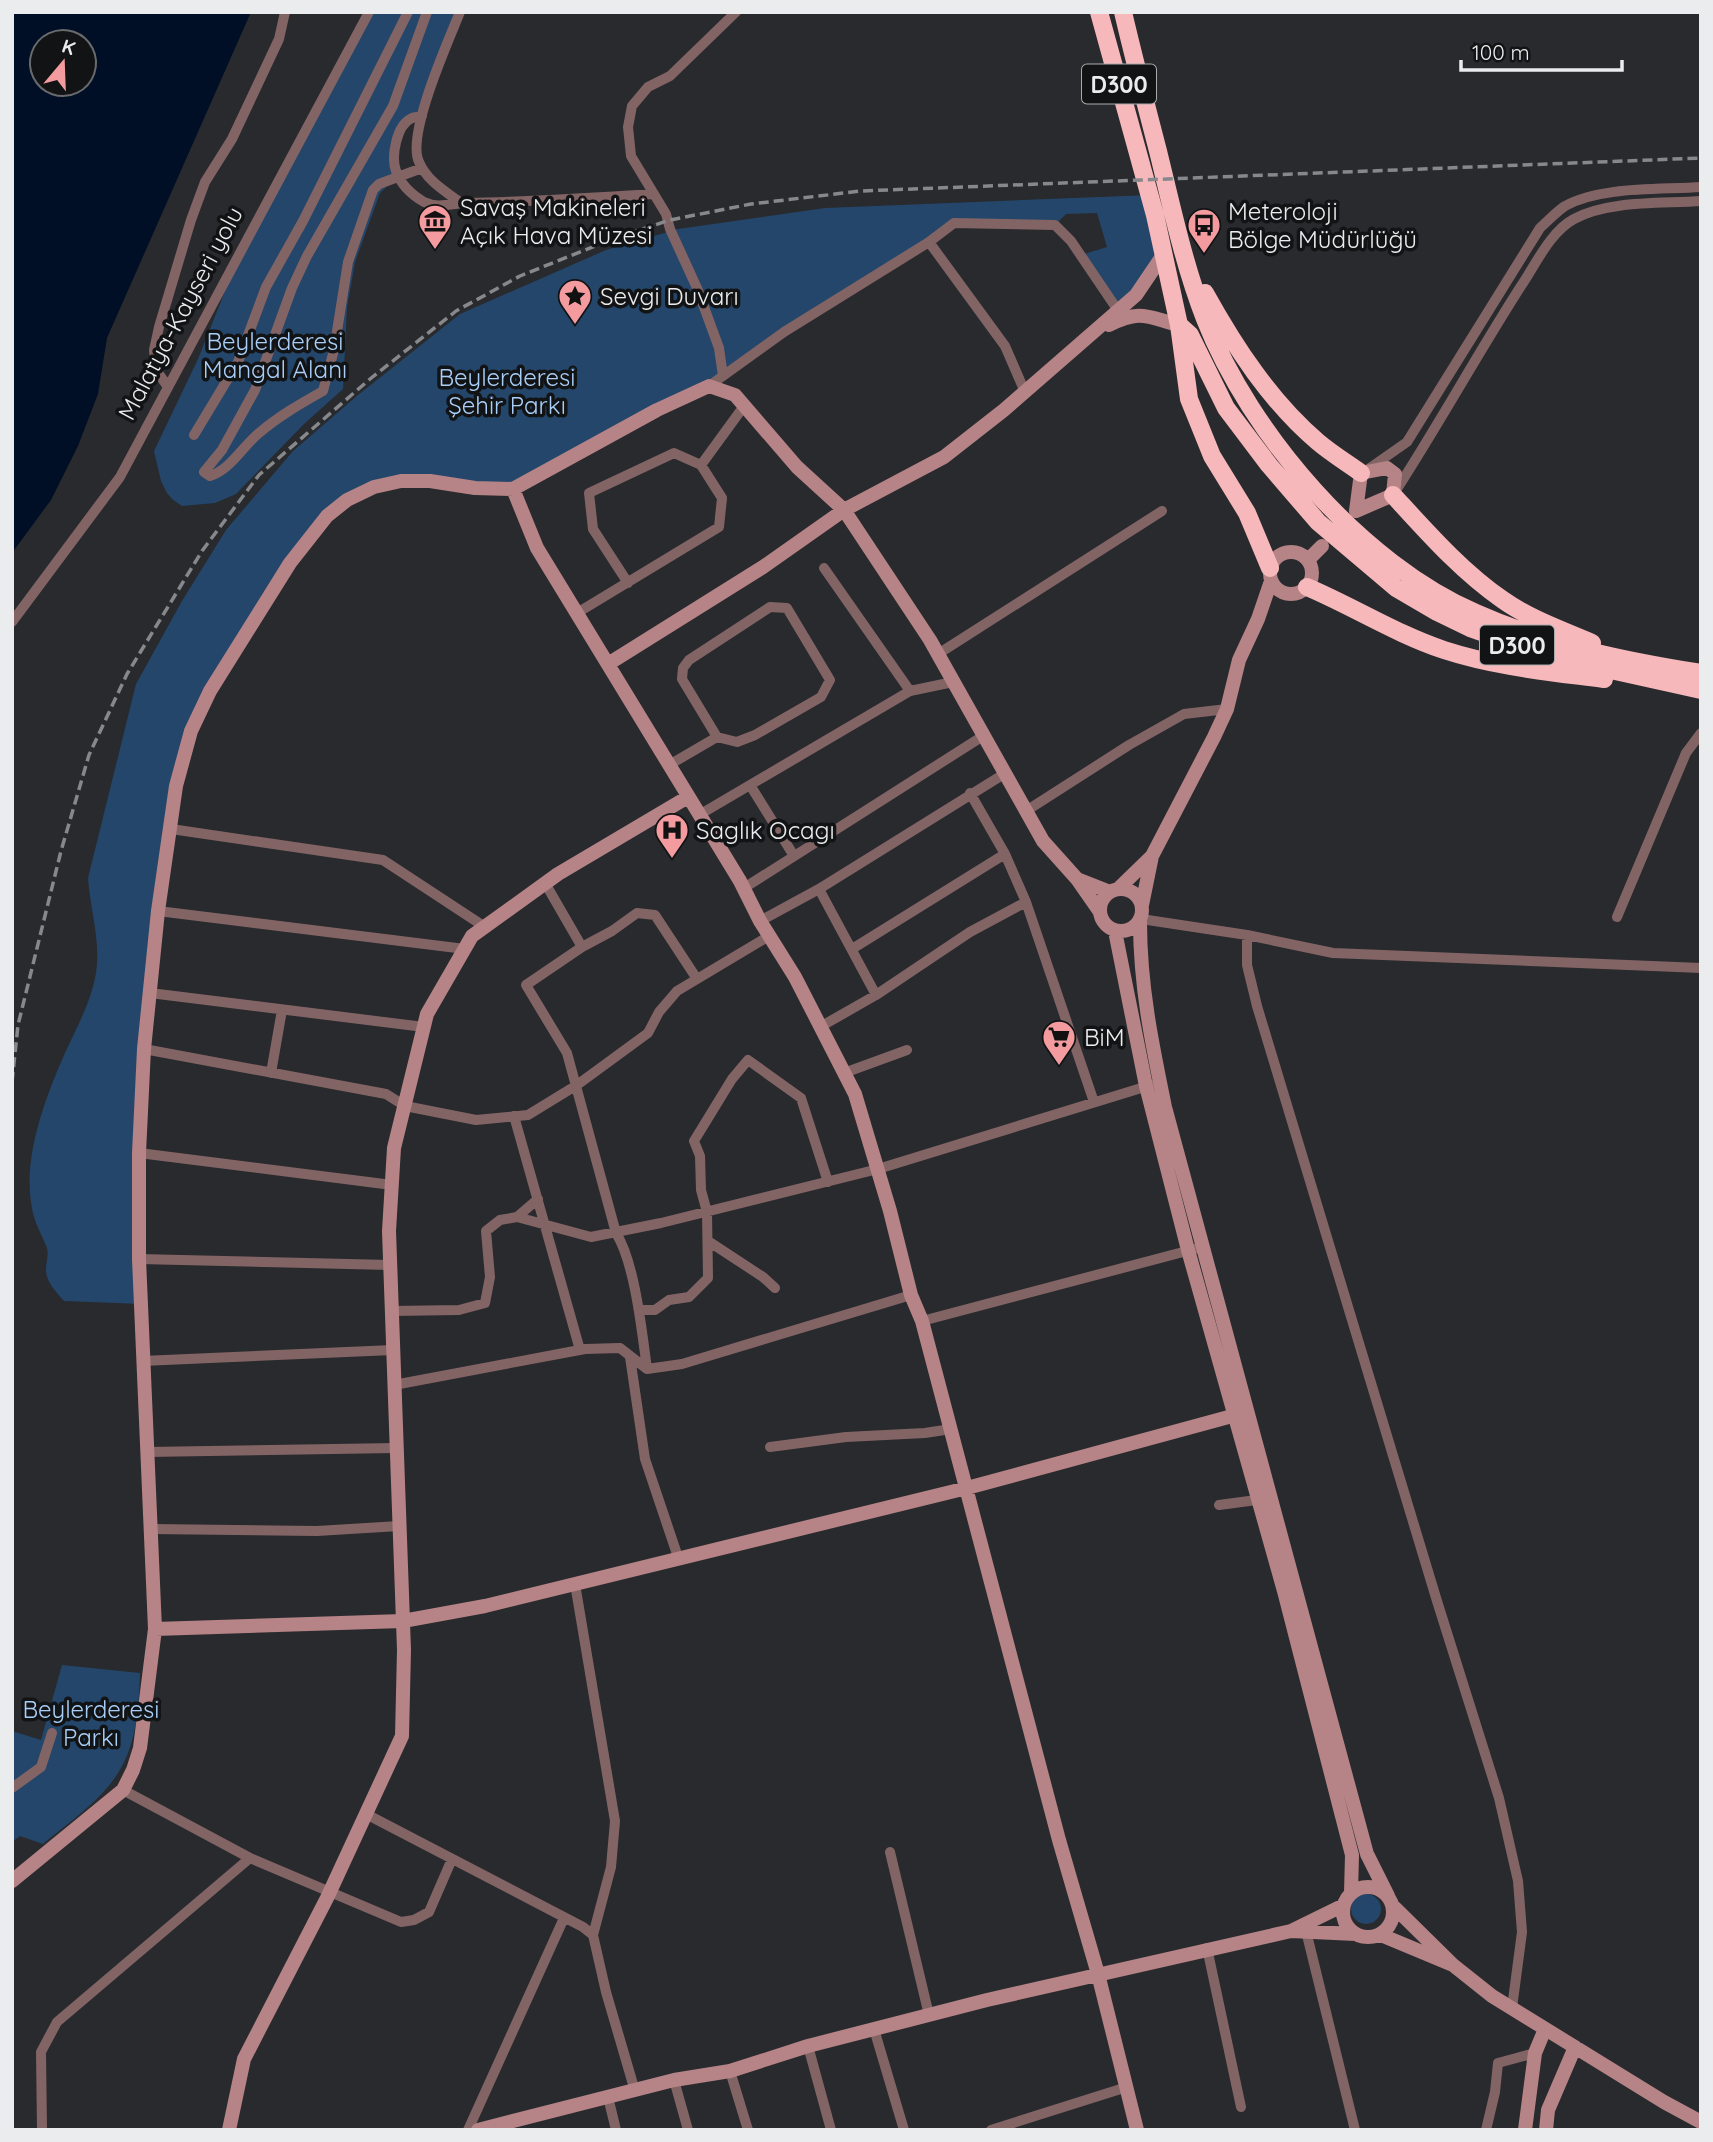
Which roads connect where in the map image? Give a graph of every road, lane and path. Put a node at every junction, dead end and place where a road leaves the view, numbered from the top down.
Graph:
1 (285, 12) edge
2 (369, 12) edge
3 (408, 12) edge
4 (428, 12) edge
5 (460, 12) edge
6 (736, 12) edge
7 (1099, 12) edge
8 (1123, 12) edge
9 (422, 116) junction
10 (422, 168) junction
11 (398, 176) junction
12 (1701, 187) edge
13 (654, 194) junction
14 (1701, 201) edge
15 (461, 203) junction
16 (1163, 212) junction
17 (929, 242) junction
18 (1163, 255) junction
19 (1185, 259) junction
20 (1121, 314) junction
21 (1179, 325) junction
22 (723, 376) junction
23 (709, 386) junction
24 (169, 387) junction
25 (1025, 392) junction
26 (744, 406) junction
27 (194, 435) dead end
28 (701, 465) junction
29 (1361, 473) junction
30 (513, 488) junction
31 (1393, 495) junction
32 (844, 510) junction
33 (1162, 511) dead end
34 (1322, 546) dead end
35 (1359, 546) junction
36 (1308, 560) junction
37 (824, 568) dead end
38 (1271, 574) junction
39 (628, 583) junction
40 (1307, 587) junction
41 (1287, 594) junction
42 (577, 612) junction
43 (1258, 619) junction
44 (12, 622) edge
45 (938, 654) junction
46 (608, 664) junction
47 (1640, 664) junction
48 (1701, 673) edge
49 (953, 682) junction
50 (910, 691) junction
51 (1701, 691) edge
52 (1227, 709) junction
53 (1701, 733) edge
54 (983, 736) junction
55 (717, 737) junction
56 (669, 765) junction
57 (1004, 774) junction
58 (750, 785) junction
59 (970, 793) junction
60 (688, 797) junction
61 (1026, 811) junction
62 (699, 815) junction
63 (171, 829) junction
64 (1005, 853) junction
65 (794, 856) junction
66 (1152, 856) junction
67 (1077, 879) junction
68 (545, 883) junction
69 (744, 888) junction
70 (819, 889) junction
71 (1114, 891) junction
72 (1026, 902) junction
73 (158, 911) junction
74 (1100, 912) junction
75 (1141, 915) junction
76 (1617, 917) dead end
77 (760, 920) junction
78 (485, 927) junction
79 (1115, 931) junction
80 (1247, 935) junction
81 (769, 936) junction
82 (582, 947) junction
83 (465, 949) junction
84 (852, 949) junction
85 (1701, 968) edge
86 (697, 979) junction
87 (150, 993) junction
88 (876, 995) junction
89 (282, 1010) junction
90 (424, 1027) junction
91 (821, 1027) junction
92 (144, 1049) junction
93 (907, 1050) dead end
94 (271, 1073) junction
95 (844, 1073) junction
96 (1153, 1084) junction
97 (577, 1085) junction
98 (1094, 1102) junction
99 (405, 1106) junction
100 (514, 1116) junction
101 (139, 1153) junction
102 (878, 1170) junction
103 (828, 1182) junction
104 (392, 1185) junction
105 (538, 1199) junction
106 (707, 1212) junction
107 (517, 1217) junction
108 (544, 1224) junction
109 (616, 1233) junction
110 (708, 1241) junction
111 (1195, 1249) junction
112 (139, 1259) junction
113 (390, 1265) junction
114 (775, 1288) dead end
115 (911, 1295) junction
116 (639, 1310) junction
117 (391, 1311) junction
118 (922, 1321) junction
119 (393, 1350) junction
120 (580, 1350) junction
121 (630, 1357) junction
122 (142, 1361) junction
123 (647, 1369) junction
124 (394, 1385) junction
125 (1241, 1413) junction
126 (950, 1429) junction
127 (770, 1447) dead end
128 (396, 1448) junction
129 (147, 1452) junction
130 (967, 1488) junction
131 (1265, 1498) junction
132 (1219, 1505) dead end
133 (399, 1526) junction
134 (151, 1529) junction
135 (680, 1560) junction
136 (575, 1584) junction
137 (403, 1621) junction
138 (155, 1629) junction
139 (52, 1733) dead end
140 (12, 1788) edge
141 (123, 1790) junction
142 (366, 1814) junction
143 (890, 1852) dead end
144 (250, 1857) junction
145 (452, 1859) junction
146 (12, 1881) edge
147 (331, 1891) junction
148 (1348, 1899) junction
149 (1390, 1900) junction
150 (564, 1918) junction
151 (1298, 1931) junction
152 (1356, 1934) junction
153 (1381, 1934) junction
154 (593, 1935) junction
155 (1207, 1948) junction
156 (1453, 1965) junction
157 (1098, 1974) junction
158 (1512, 2008) junction
159 (929, 2015) junction
160 (874, 2029) junction
161 (1545, 2029) junction
162 (808, 2046) junction
163 (1575, 2047) junction
164 (1535, 2053) junction
165 (730, 2071) junction
166 (674, 2080) junction
167 (1127, 2087) junction
168 (635, 2091) junction
169 (608, 2097) junction
170 (1241, 2106) dead end
171 (1701, 2122) edge
172 (42, 2130) edge
173 (229, 2130) edge
174 (468, 2130) edge
175 (478, 2130) edge
176 (616, 2130) edge
177 (688, 2130) edge
178 (748, 2130) edge
179 (831, 2130) edge
180 (904, 2130) edge
181 (991, 2130) edge
182 (1137, 2130) edge
183 (1354, 2130) edge
184 (1486, 2130) edge
185 (1525, 2130) edge
186 (1546, 2130) edge

1 - 24 street
2 - 24 street, Malatya-Kayseri yolu
3 - 27 street
4 - 11 street
5 - 9 street
6 - 13 street
7 - 16 highway, D300
8 - 16 highway, D300
9 - 10 street
9 - 11 street
10 - 11 street
10 - 15 street
11 - 15 street
12 - 29 street
13 - 15 street
13 - 22 street
14 - 31 street
16 - 18 highway, D300
16 - 19 highway, D300
17 - 20 street
17 - 22 street
17 - 25 street
18 - 20 main road
18 - 21 highway, D300
19 - 29 highway
19 - 35 highway, D300
20 - 21 main road
20 - 25 main road
21 - 35 highway, D300
21 - 38 highway
22 - 23 street
23 - 26 main road
23 - 30 main road
24 - 44 street, Malatya-Kayseri yolu
25 - 32 main road
26 - 28 street
26 - 32 main road
28 - 39 street
28 - 39 street
29 - 31 main road
29 - 31 main road
30 - 42 main road
30 - 63 main road
31 - 47 highway
32 - 45 main road
32 - 46 main road
33 - 45 street
34 - 36 main road
35 - 47 highway, D300
35 - 51 highway, D300
36 - 38 main road
36 - 40 main road
37 - 50 street
38 - 41 main road
38 - 43 main road
39 - 42 street
40 - 41 main road
40 - 51 highway
41 - 43 main road
42 - 46 main road
43 - 52 main road
45 - 49 main road
46 - 56 main road
47 - 48 highway, D300
49 - 50 street
49 - 54 main road
50 - 58 street
52 - 61 street
52 - 66 main road
53 - 76 street
54 - 57 main road
54 - 65 street
55 - 55 street
55 - 56 street
56 - 60 main road
57 - 59 street
57 - 61 main road
58 - 62 street
58 - 65 street
59 - 64 street
59 - 70 street
60 - 62 main road
60 - 68 main road
61 - 67 main road
62 - 69 main road
63 - 73 main road
63 - 78 street
64 - 72 street
64 - 84 street
65 - 69 street
66 - 71 main road
66 - 75 main road
67 - 71 main road
67 - 74 main road
68 - 78 main road
68 - 82 street
69 - 77 main road
70 - 77 street
70 - 84 street
71 - 74 main road
71 - 75 main road
72 - 88 street
72 - 98 street
73 - 83 street
73 - 87 main road
74 - 79 main road
75 - 79 main road
75 - 80 street
75 - 96 main road
77 - 81 main road
78 - 83 main road
79 - 96 main road
80 - 85 street
80 - 158 street
81 - 86 street
81 - 91 main road
82 - 86 street
82 - 97 street
83 - 90 main road
84 - 88 street
86 - 97 street
87 - 89 street
87 - 92 main road
88 - 91 street
89 - 90 street
89 - 94 street
90 - 99 main road
91 - 95 main road
92 - 94 street
92 - 101 main road
93 - 95 street
94 - 99 street
95 - 102 main road
96 - 98 street
96 - 111 main road
97 - 100 street
97 - 109 street
98 - 102 street
99 - 100 street
99 - 104 main road
100 - 105 street
101 - 104 street
101 - 112 main road
102 - 103 street
102 - 115 main road
103 - 106 street
103 - 106 street
104 - 113 main road
105 - 107 street
105 - 108 street
106 - 109 street
106 - 110 street
107 - 108 street
107 - 117 street
108 - 109 street
108 - 120 street
109 - 116 street
110 - 114 street
110 - 116 street
111 - 118 street
111 - 125 main road
112 - 113 street
112 - 122 main road
113 - 117 main road
115 - 118 main road
115 - 123 street
116 - 123 street
117 - 119 main road
118 - 126 main road
119 - 122 street
119 - 124 main road
120 - 121 street
120 - 124 street
121 - 123 street
121 - 135 street
122 - 129 main road
124 - 128 main road
125 - 130 main road
125 - 131 main road
126 - 127 street
126 - 130 main road
128 - 129 street
128 - 133 main road
129 - 134 main road
130 - 135 main road
130 - 157 main road
131 - 132 street
131 - 148 main road
131 - 149 main road
133 - 134 street
133 - 137 main road
134 - 138 main road
135 - 136 main road
136 - 137 main road
136 - 154 street
137 - 138 main road
137 - 142 main road
138 - 141 main road
139 - 140 street
141 - 144 street
141 - 146 main road
142 - 145 street
142 - 147 main road
143 - 159 street
144 - 147 street
144 - 172 street
145 - 147 street
145 - 150 street
147 - 173 main road
148 - 149 main road
148 - 151 main road
148 - 152 main road
149 - 153 main road
149 - 156 main road
150 - 154 street
150 - 174 street
151 - 152 main road
151 - 155 main road
151 - 183 street
152 - 153 main road
153 - 156 main road
154 - 168 street
155 - 157 main road
155 - 170 street
156 - 158 main road
157 - 159 main road
157 - 167 main road
158 - 161 main road
159 - 160 main road
160 - 162 main road
160 - 180 street
161 - 163 main road
161 - 164 main road
162 - 165 main road
162 - 179 street
163 - 171 main road
163 - 186 main road
164 - 184 street
164 - 185 main road
165 - 166 main road
165 - 178 street
166 - 168 main road
166 - 177 street
167 - 181 street
167 - 182 main road
168 - 169 main road
169 - 175 main road
169 - 176 street

